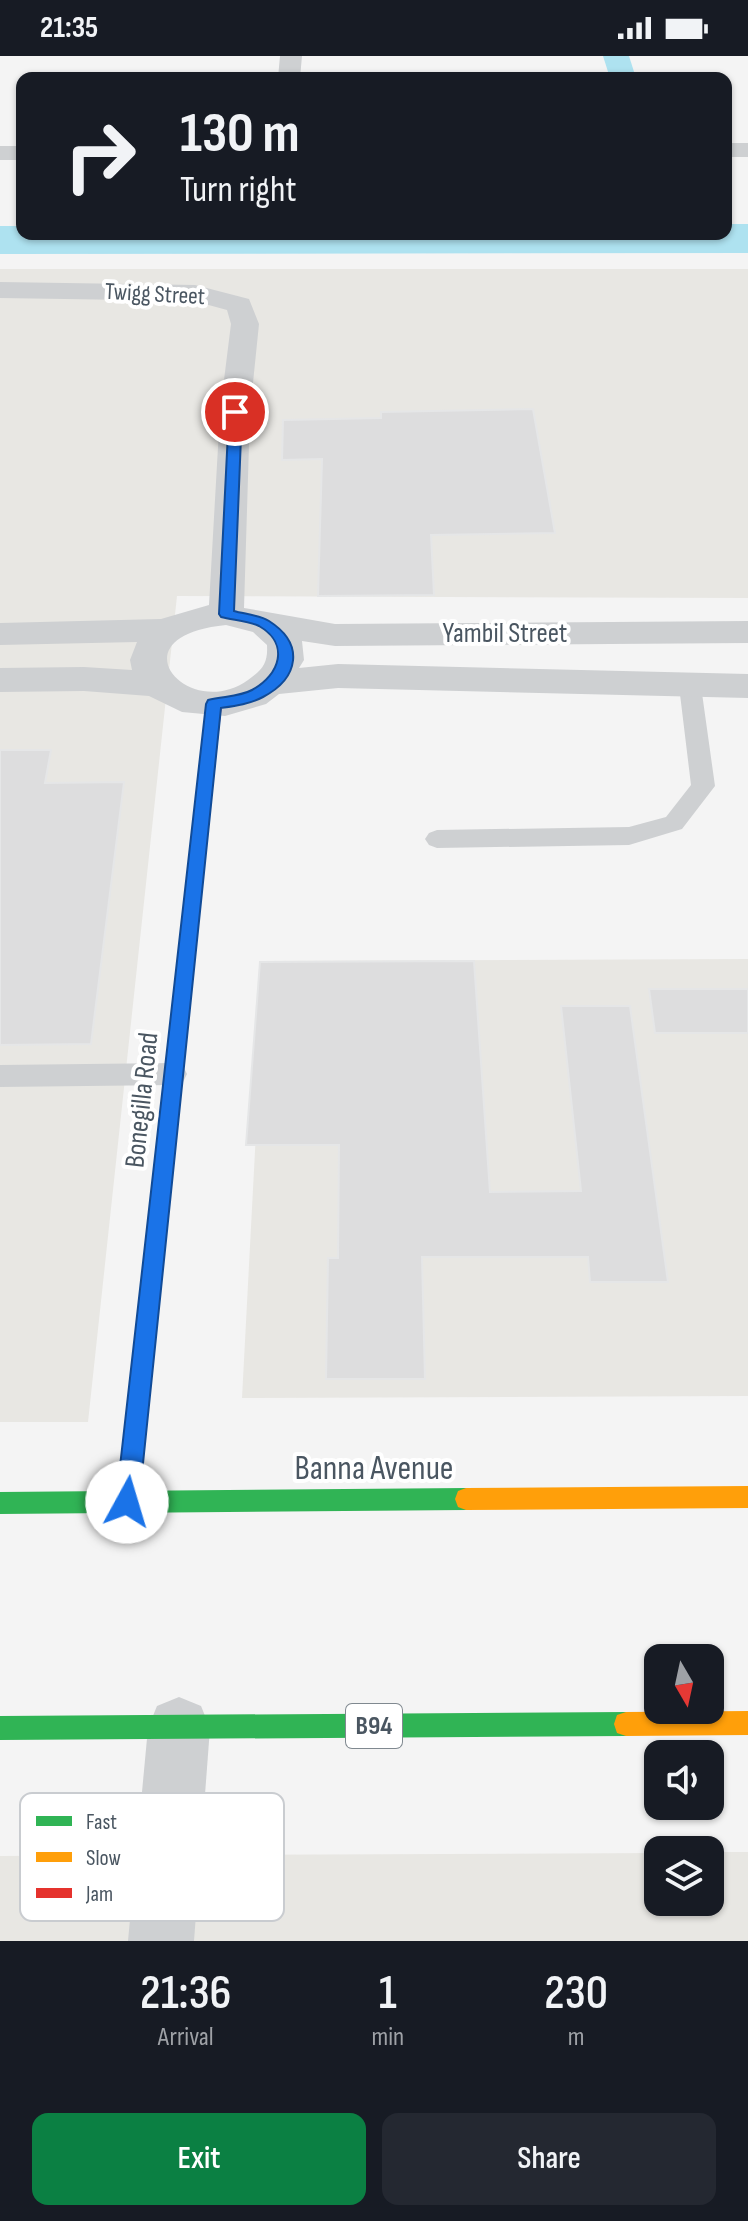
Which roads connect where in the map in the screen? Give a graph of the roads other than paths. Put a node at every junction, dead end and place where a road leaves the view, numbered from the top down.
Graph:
1 (0, 290) edge
2 (226, 614) junction
3 (263, 623) junction
4 (167, 630) junction
5 (748, 632) edge
6 (0, 634) edge
7 (0, 680) edge
8 (274, 682) junction
9 (157, 684) junction
10 (690, 686) junction
11 (748, 686) edge
12 (214, 704) junction
13 (437, 839) dead end
14 (173, 1074) junction
15 (0, 1076) edge
16 (748, 1497) edge
17 (127, 1502) junction
18 (0, 1503) edge
19 (748, 1723) edge
20 (0, 1728) edge
21 (179, 1728) junction
22 (174, 1793) edge
23 (163, 1921) edge
24 (161, 1941) edge

1 - 2 street, Twigg Street
2 - 3 street
2 - 4 street
3 - 5 street, Yambil Street
3 - 8 street
4 - 6 street
4 - 9 street
7 - 9 street
8 - 10 street, Yambil Street
8 - 12 street
9 - 12 street
10 - 11 street, Yambil Street
10 - 13 lane
12 - 14 main road, Bonegilla Road
14 - 15 lane
14 - 17 main road, Bonegilla Road
16 - 17 main road, Banna Avenue
17 - 18 main road, Banna Avenue
19 - 21 main road, B94
20 - 21 main road, B94
21 - 22 street
23 - 24 street

